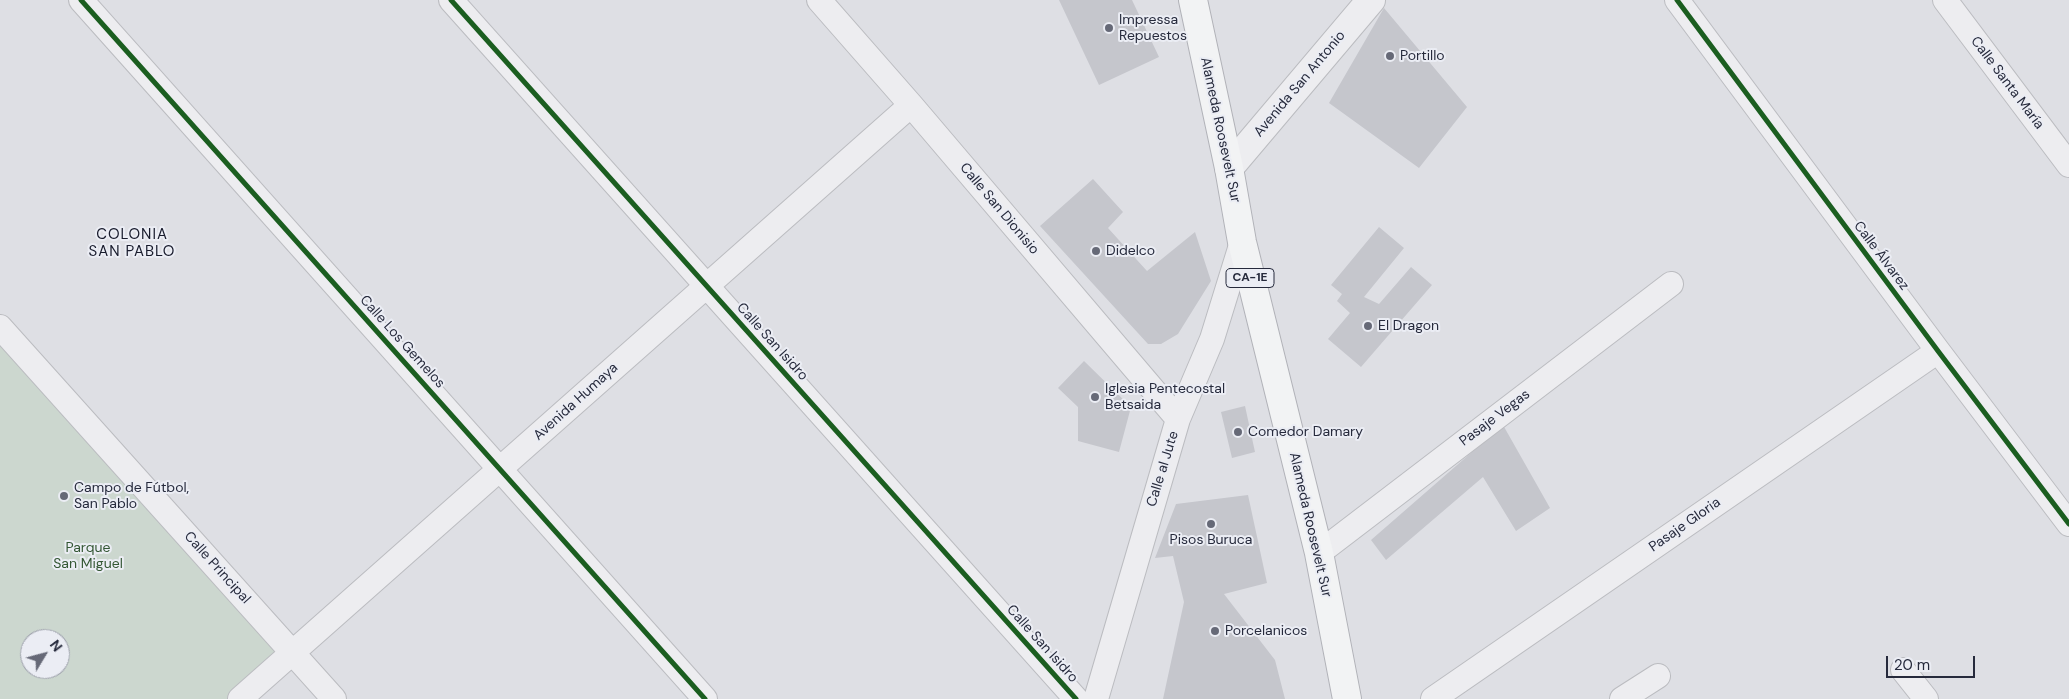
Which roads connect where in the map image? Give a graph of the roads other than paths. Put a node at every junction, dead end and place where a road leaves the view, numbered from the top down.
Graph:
1 (81, 0) edge
2 (451, 0) edge
3 (818, 0) edge
4 (1193, 0) edge
5 (1371, 0) edge
6 (1677, 0) edge
7 (1945, 0) edge
8 (911, 105) junction
9 (2069, 165) edge
10 (1229, 168) junction
11 (1242, 242) junction
12 (1671, 284) dead end
13 (707, 286) junction
14 (0, 327) edge
15 (1938, 351) junction
16 (1178, 419) junction
17 (500, 469) junction
18 (2069, 524) edge
19 (1319, 553) junction
20 (293, 653) junction
21 (1903, 670) dead end
22 (1658, 676) dead end
23 (240, 699) edge
24 (334, 699) edge
25 (705, 699) edge
26 (1076, 699) edge
27 (1096, 699) edge
28 (1347, 699) edge
29 (1433, 699) edge
30 (1622, 699) edge
31 (1926, 699) edge

1 - 17 street, Calle Los Gemelos
2 - 13 street, Calle San Isidro
3 - 8 street, Calle San Dionisio
4 - 10 highway, Alameda Roosevelt Sur / CA-1E
5 - 10 street, Avenida San Antonio
6 - 15 street, Calle Álvarez
7 - 9 street, Calle Santa María
8 - 13 street, Avenida Humaya
8 - 16 street, Calle San Dionisio
10 - 11 highway, Alameda Roosevelt Sur / CA-1E
11 - 16 street, Calle al Jute
11 - 19 highway, Alameda Roosevelt Sur / CA-1E
12 - 19 street, Pasaje Vegas
13 - 17 street, Avenida Humaya
13 - 26 street, Calle San Isidro
14 - 20 street, Calle Principal
15 - 18 street, Calle Álvarez
15 - 29 street, Pasaje Gloria
16 - 27 street, Calle al Jute
17 - 20 street, Avenida Humaya
17 - 25 street, Calle Los Gemelos
19 - 28 highway, Alameda Roosevelt Sur / CA-1E
20 - 23 street, Avenida Humaya
20 - 24 street, Calle Principal
21 - 31 street
22 - 30 street

